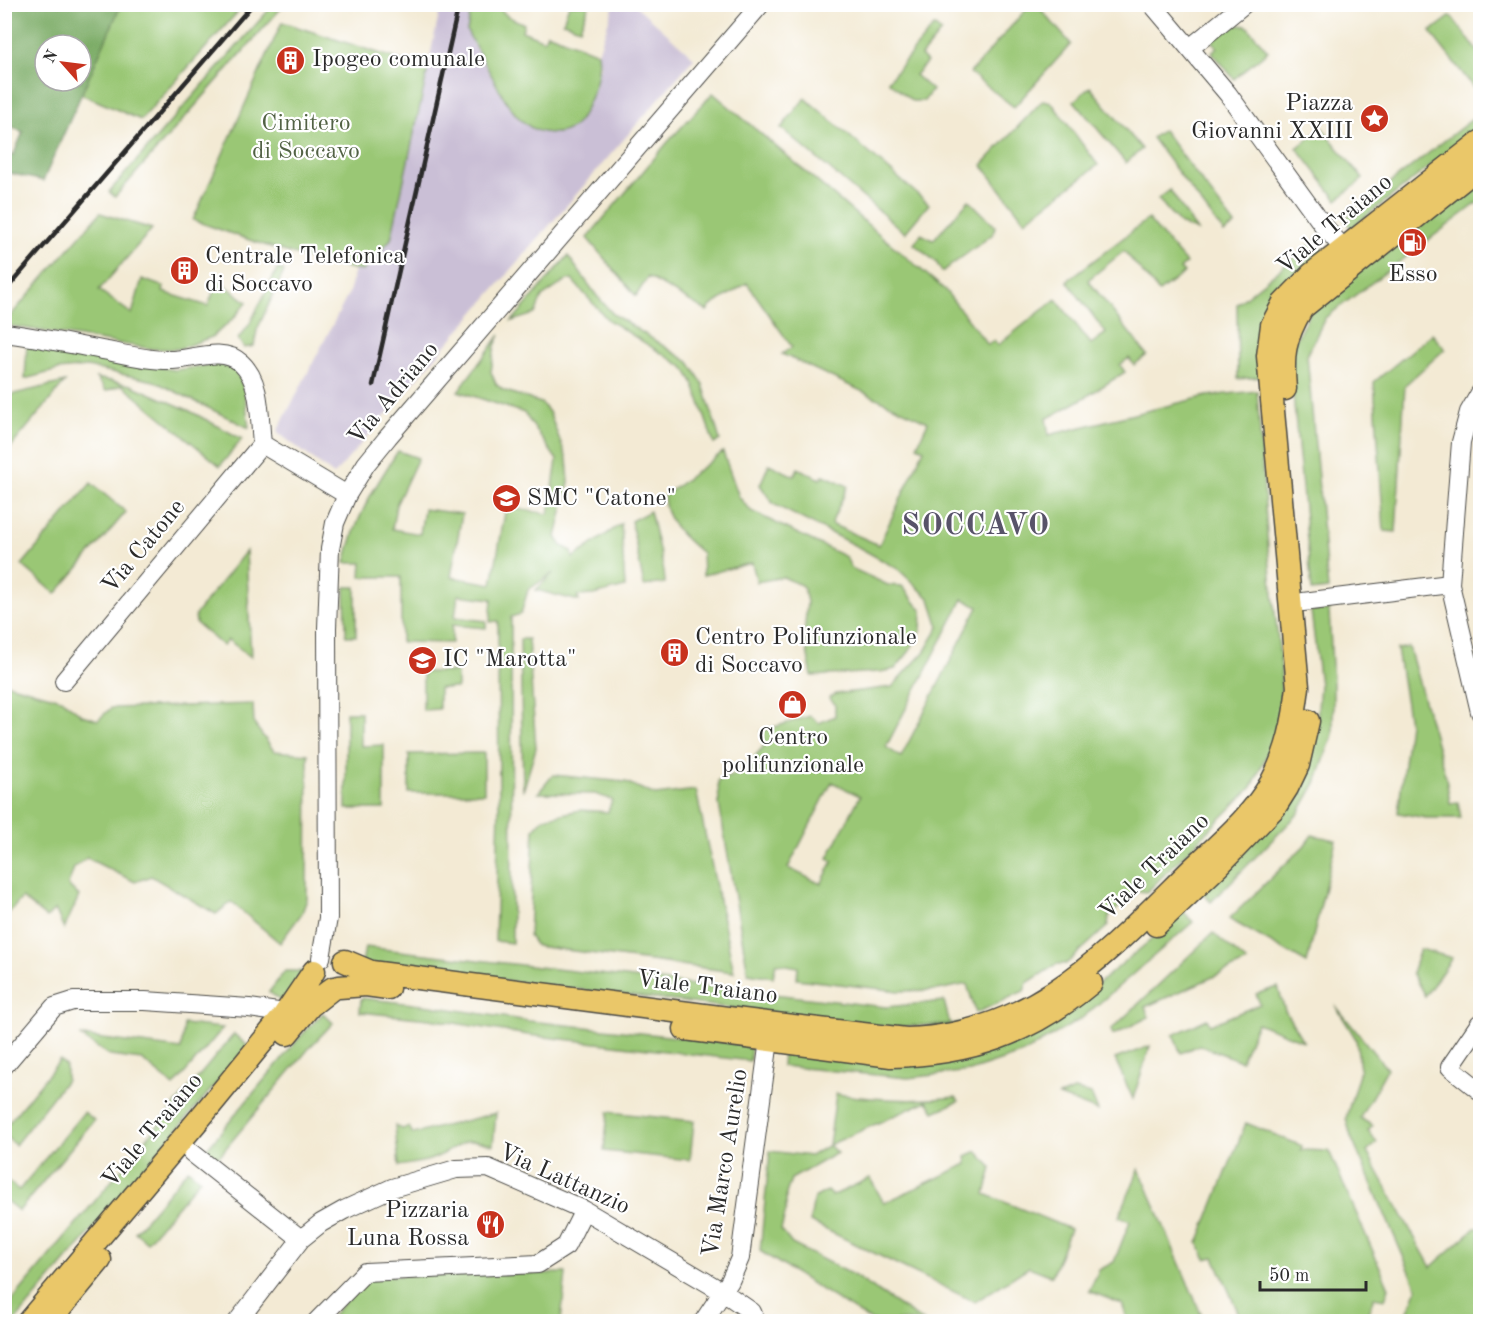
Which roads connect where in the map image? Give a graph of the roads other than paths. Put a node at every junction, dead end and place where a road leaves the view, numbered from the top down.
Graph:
1 (761, 4) edge
2 (1152, 4) edge
3 (1244, 4) edge
4 (1190, 48) junction
5 (1480, 142) edge
6 (1480, 166) edge
7 (1350, 256) junction
8 (4, 333) edge
9 (1480, 393) edge
10 (262, 444) junction
11 (347, 495) junction
12 (1450, 584) junction
13 (1297, 602) junction
14 (64, 681) dead end
15 (1480, 712) edge
16 (330, 962) junction
17 (336, 987) junction
18 (285, 1013) junction
19 (1480, 1023) edge
20 (770, 1032) junction
21 (4, 1066) edge
22 (1480, 1091) edge
23 (185, 1147) junction
24 (584, 1210) junction
25 (301, 1239) junction
26 (723, 1292) junction
27 (245, 1318) edge
28 (28, 1322) edge
29 (49, 1322) edge
30 (316, 1322) edge
31 (703, 1322) edge
32 (756, 1322) edge

1 - 11 street, Via Adriano
2 - 4 street
3 - 4 street
4 - 7 street
5 - 7 main road, Viale Traiano
6 - 7 main road, Viale Traiano
7 - 13 main road, Viale Traiano
8 - 10 street
9 - 12 street
10 - 11 street
10 - 14 street, Via Catone
11 - 16 street, Via Adriano
12 - 13 street
12 - 15 street
13 - 20 main road, Viale Traiano
16 - 17 main road
16 - 18 main road, Viale Traiano
16 - 20 main road, Viale Traiano
17 - 20 main road, Viale Traiano
17 - 23 main road, Viale Traiano
18 - 21 street
18 - 23 main road, Viale Traiano
19 - 22 street
20 - 26 street, Via Marco Aurelio
23 - 25 street
23 - 28 main road, Viale Traiano
23 - 29 main road, Viale Traiano
24 - 25 street, Via Lattanzio
24 - 26 street, Via Lattanzio
24 - 30 street
25 - 27 street, Via Lattanzio
26 - 31 street, Via Marco Aurelio
26 - 32 street, Via Lattanzio

